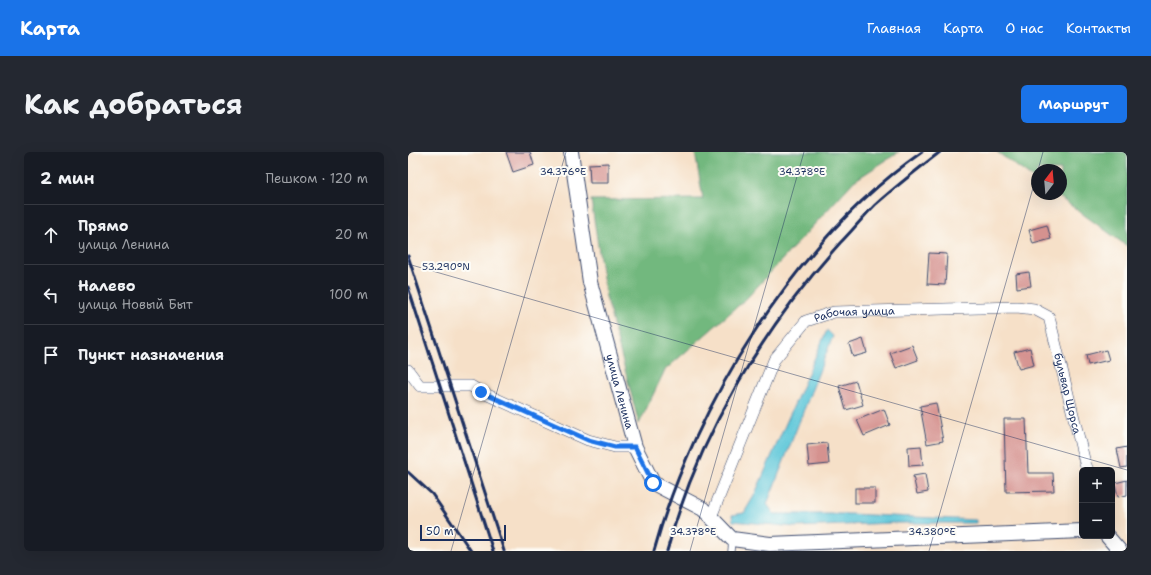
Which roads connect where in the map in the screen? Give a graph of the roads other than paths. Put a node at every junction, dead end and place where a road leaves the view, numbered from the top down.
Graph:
1 (571, 152) edge
2 (1048, 317) joint
3 (408, 370) edge
4 (635, 447) junction
5 (1087, 467) edge
6 (711, 517) junction
7 (1079, 531) edge
8 (1109, 539) edge
9 (732, 545) edge
10 (1120, 551) edge

1 - 4 street, улица Ленина
2 - 5 street, бульвар Щорса
2 - 6 street, Рабочая улица
3 - 4 street
4 - 6 street, улица Ленина
6 - 9 street, улица Ленина
7 - 9 street
8 - 10 street

